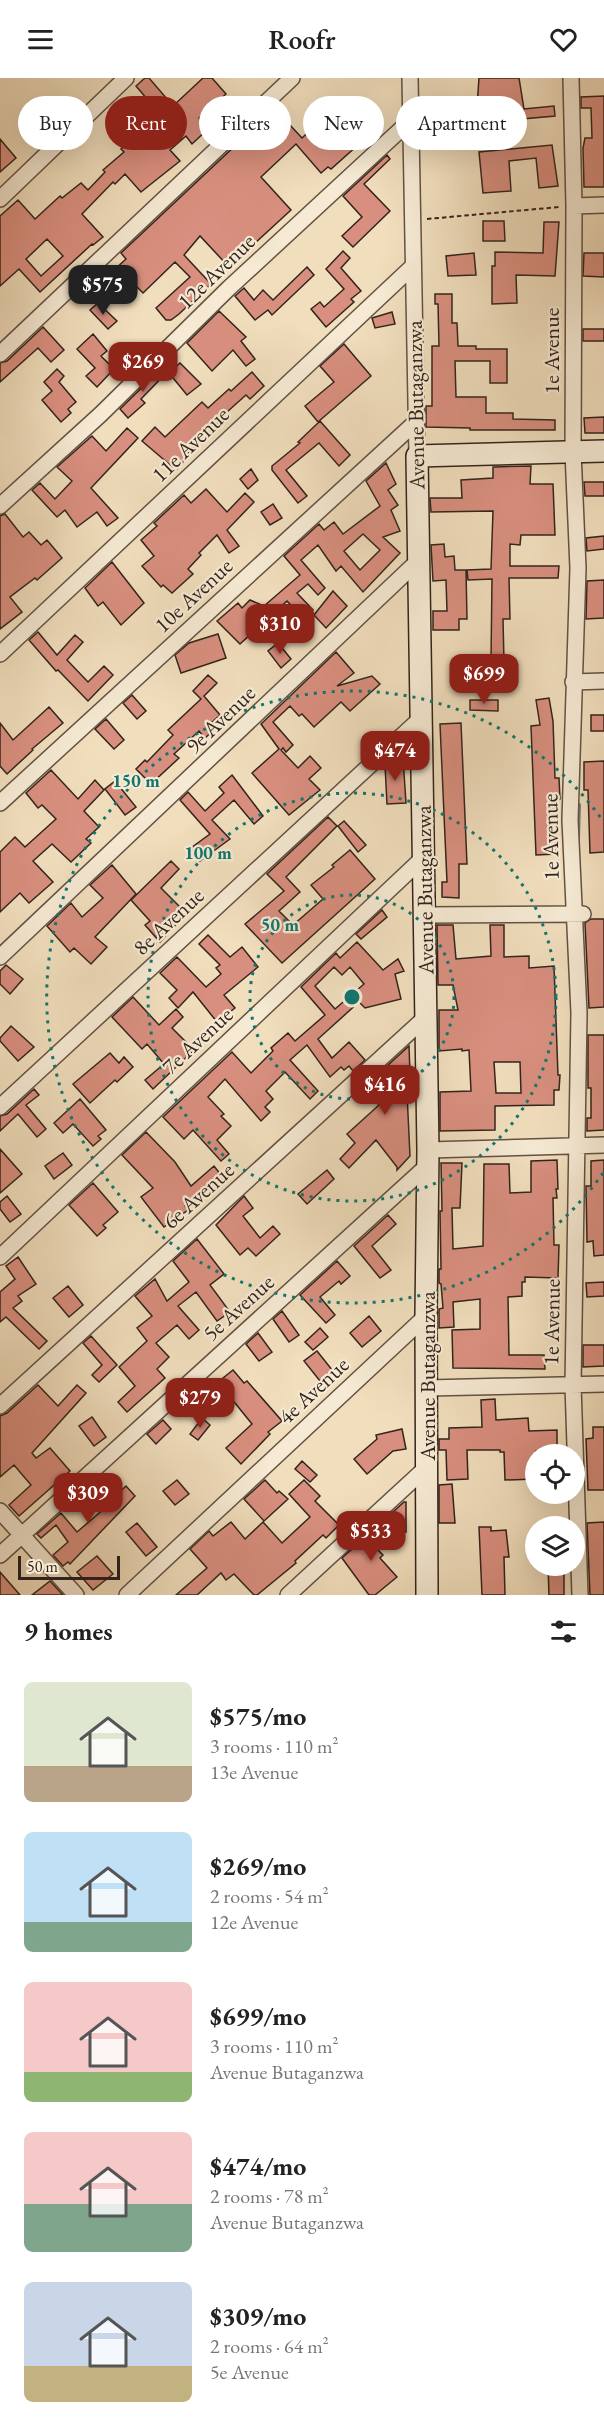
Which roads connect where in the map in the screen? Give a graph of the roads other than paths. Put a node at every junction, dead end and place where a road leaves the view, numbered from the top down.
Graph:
1 (126, 78) edge
2 (292, 78) edge
3 (410, 78) edge
4 (571, 78) edge
5 (410, 96) edge
6 (396, 134) edge
7 (411, 150) edge
8 (0, 199) edge
9 (604, 205) edge
10 (574, 206) junction
11 (412, 267) junction
12 (0, 354) edge
13 (417, 421) junction
14 (604, 451) edge
15 (573, 452) junction
16 (417, 456) junction
17 (0, 506) edge
18 (417, 562) junction
19 (0, 654) edge
20 (604, 681) edge
21 (573, 682) junction
22 (420, 720) junction
23 (0, 803) edge
24 (425, 856) junction
25 (580, 914) junction
26 (424, 915) junction
27 (0, 957) edge
28 (426, 1017) junction
29 (0, 1107) edge
30 (575, 1145) junction
31 (604, 1145) edge
32 (427, 1158) junction
33 (0, 1257) edge
34 (426, 1316) junction
35 (573, 1384) junction
36 (604, 1384) edge
37 (427, 1388) junction
38 (0, 1406) edge
39 (428, 1466) junction
40 (0, 1511) edge
41 (24, 1533) junction
42 (0, 1555) edge
43 (76, 1595) edge
44 (127, 1595) edge
45 (288, 1595) edge
46 (427, 1595) edge
47 (580, 1595) edge

1 - 8 street
2 - 12 street
3 - 5 street, Avenue Butaganzwa
4 - 10 street, 1e Avenue
6 - 17 street, 12e Avenue
7 - 11 street, Avenue Butaganzwa
9 - 10 street
10 - 15 street, 1e Avenue
11 - 13 street, Avenue Butaganzwa
11 - 19 street, 11e Avenue
13 - 16 street, Avenue Butaganzwa
13 - 23 street, 10e Avenue
14 - 15 street
15 - 16 street
15 - 21 street, 1e Avenue
16 - 18 street, Avenue Butaganzwa
18 - 22 street, Avenue Butaganzwa
18 - 27 street, 9e Avenue
20 - 21 street
21 - 25 street, 1e Avenue
22 - 24 street, Avenue Butaganzwa
22 - 29 street, 8e Avenue
24 - 26 street, Avenue Butaganzwa
24 - 33 street, 7e Avenue
25 - 26 street
25 - 30 street, 1e Avenue
26 - 28 street, Avenue Butaganzwa
28 - 32 street, Avenue Butaganzwa
28 - 38 street, 6e Avenue
30 - 31 street
30 - 32 street
30 - 35 street, 1e Avenue
32 - 34 street, Avenue Butaganzwa
32 - 41 street, 5e Avenue
34 - 37 street, Avenue Butaganzwa
34 - 44 street, 4e Avenue
35 - 36 street
35 - 37 street
35 - 47 street, 1e Avenue
37 - 39 street, Avenue Butaganzwa
39 - 45 street
39 - 46 street, Avenue Butaganzwa
40 - 41 street
41 - 42 street, 5e Avenue
41 - 43 street

